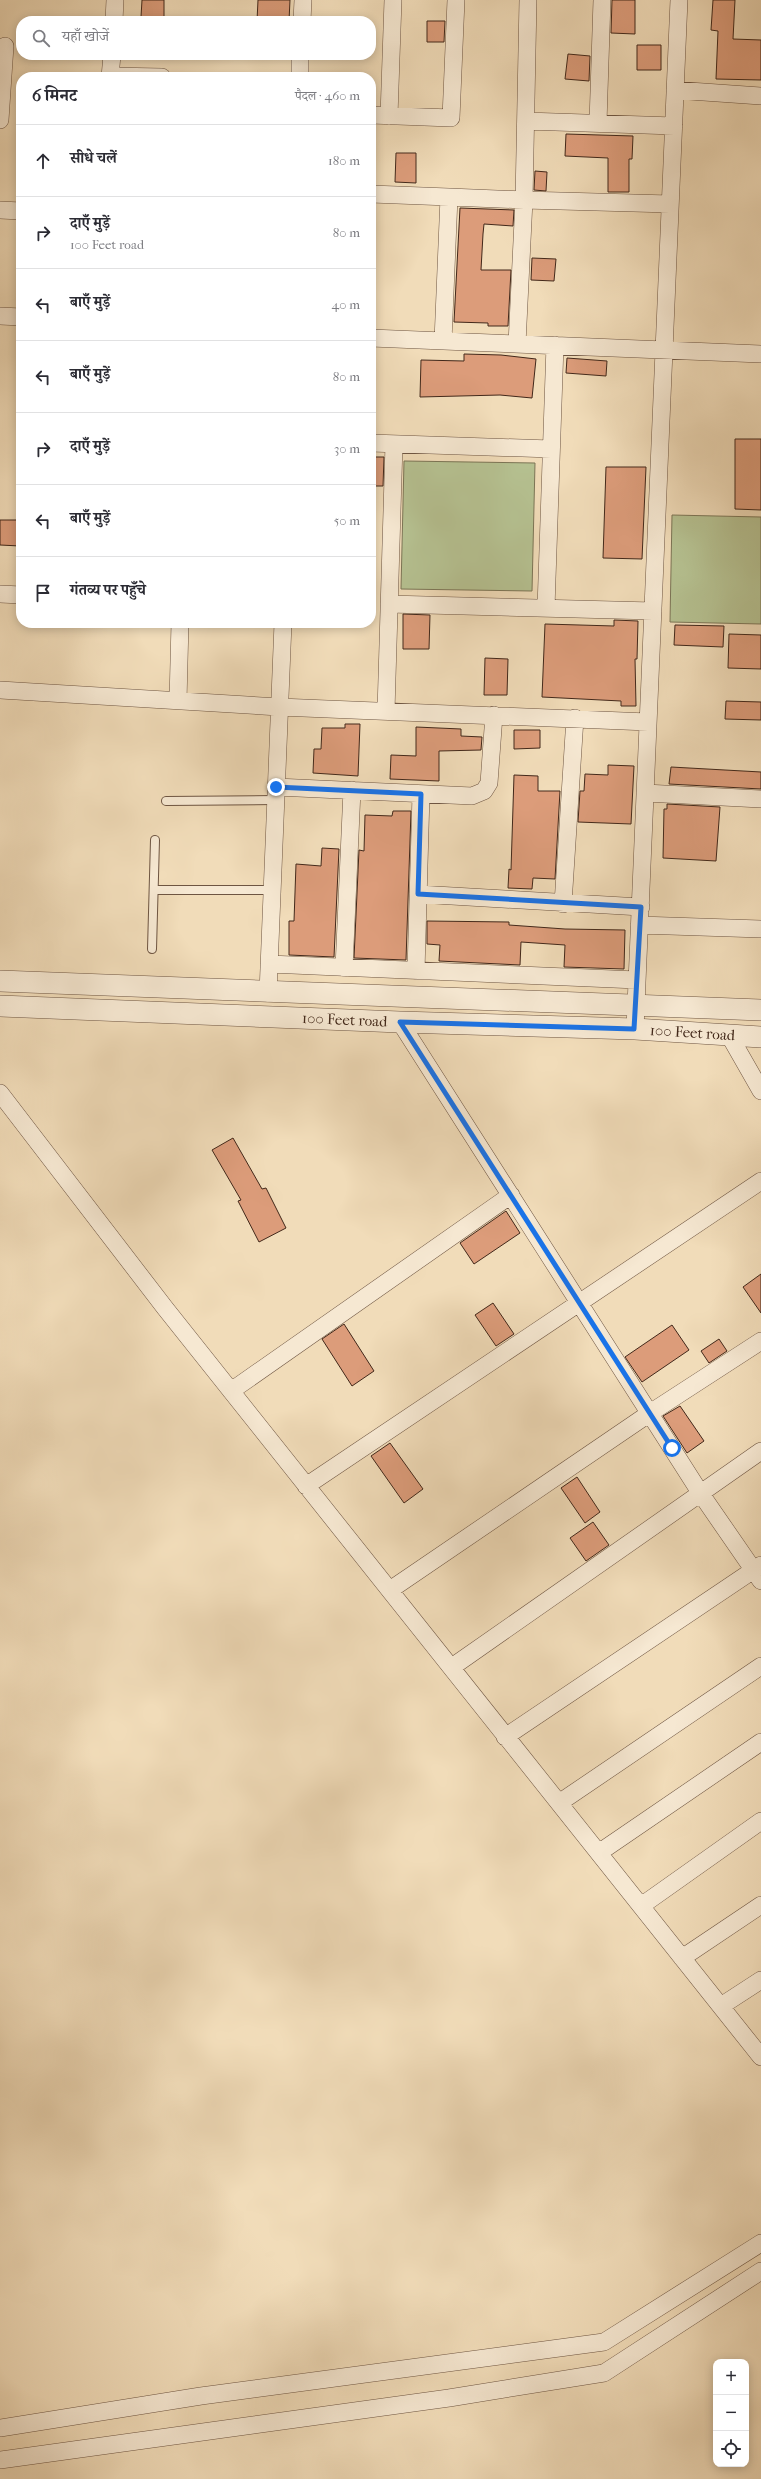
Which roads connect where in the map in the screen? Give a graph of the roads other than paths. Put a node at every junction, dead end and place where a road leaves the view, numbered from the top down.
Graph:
1 (115, 0) edge
2 (303, 0) edge
3 (393, 0) edge
4 (456, 0) edge
5 (528, 0) edge
6 (602, 0) edge
7 (679, 0) edge
8 (114, 16) edge
9 (302, 16) edge
10 (5, 46) dead end
11 (112, 60) edge
12 (300, 60) edge
13 (110, 72) edge
14 (300, 72) edge
15 (675, 90) junction
16 (761, 96) edge
17 (376, 115) edge
18 (389, 116) junction
19 (0, 120) edge
20 (526, 120) junction
21 (598, 123) junction
22 (674, 126) junction
23 (376, 194) edge
24 (449, 197) junction
25 (524, 200) junction
26 (670, 204) junction
27 (0, 210) edge
28 (16, 211) edge
29 (0, 316) edge
30 (16, 317) edge
31 (376, 338) edge
32 (443, 341) junction
33 (517, 344) junction
34 (555, 345) junction
35 (664, 350) junction
36 (761, 354) edge
37 (376, 444) edge
38 (394, 444) junction
39 (551, 449) junction
40 (0, 594) edge
41 (16, 594) edge
42 (389, 604) junction
43 (546, 608) junction
44 (653, 611) junction
45 (180, 628) edge
46 (282, 628) edge
47 (0, 690) edge
48 (178, 700) junction
49 (279, 707) junction
50 (386, 711) junction
51 (494, 715) junction
52 (575, 718) junction
53 (648, 722) junction
54 (352, 790) junction
55 (276, 793) junction
56 (645, 793) junction
57 (421, 794) junction
58 (761, 799) edge
59 (166, 801) dead end
60 (154, 840) dead end
61 (154, 890) junction
62 (272, 890) junction
63 (418, 894) junction
64 (563, 904) junction
65 (641, 907) junction
66 (639, 925) junction
67 (761, 929) edge
68 (152, 949) dead end
69 (268, 964) junction
70 (344, 968) junction
71 (416, 971) junction
72 (637, 980) junction
73 (0, 981) edge
74 (268, 993) junction
75 (0, 1006) edge
76 (636, 1007) junction
77 (761, 1010) edge
78 (400, 1022) junction
79 (634, 1029) junction
80 (729, 1035) junction
81 (761, 1037) edge
82 (761, 1091) edge
83 (0, 1093) edge
84 (761, 1181) edge
85 (511, 1195) junction
86 (580, 1304) junction
87 (761, 1341) edge
88 (231, 1391) junction
89 (650, 1413) junction
90 (761, 1451) edge
91 (306, 1486) junction
92 (701, 1494) junction
93 (758, 1572) edge
94 (390, 1590) junction
95 (761, 1666) edge
96 (452, 1667) junction
97 (505, 1737) junction
98 (761, 1742) edge
99 (559, 1803) junction
100 (761, 1821) edge
101 (600, 1852) junction
102 (761, 1905) edge
103 (641, 1906) junction
104 (682, 1958) junction
105 (761, 1980) edge
106 (721, 2006) junction
107 (761, 2057) edge
108 (761, 2242) edge
109 (761, 2271) edge
110 (0, 2428) edge
111 (0, 2460) edge

1 - 8 street
2 - 9 street
3 - 18 street
4 - 18 street
5 - 20 street
6 - 21 street
7 - 15 street
10 - 19 street
11 - 13 street
12 - 14 street
15 - 16 street
15 - 22 street
17 - 18 street
20 - 21 street
20 - 25 street
21 - 22 street
22 - 26 street
23 - 24 street
24 - 25 street
24 - 32 street
25 - 26 street
25 - 33 street
26 - 35 street
27 - 28 street
29 - 30 street
31 - 32 street
32 - 33 street
33 - 34 street
34 - 35 street
34 - 39 street
35 - 36 street
35 - 44 street
37 - 38 street
38 - 39 street
38 - 42 street
39 - 43 street
40 - 41 street
42 - 43 street
42 - 50 street
43 - 44 street
44 - 53 street
45 - 48 street
46 - 49 street
47 - 48 street
48 - 49 street
49 - 50 street
49 - 55 street
50 - 51 street
51 - 52 street
51 - 57 street
52 - 53 street
52 - 64 street
53 - 56 street
54 - 55 street
54 - 57 street
54 - 70 street
55 - 59 lane
55 - 62 street
56 - 58 street
56 - 65 street
57 - 63 street
60 - 61 lane
61 - 62 lane
61 - 68 lane
62 - 69 street
63 - 64 street
63 - 71 street
64 - 65 street
65 - 66 street
66 - 67 street
66 - 72 street
69 - 70 street
69 - 74 street
70 - 71 street
71 - 72 street
72 - 76 street
73 - 74 street, 100 Feet road
74 - 76 street, 100 Feet road
75 - 78 street, 100 Feet road
76 - 77 street, 100 Feet road
76 - 79 street
78 - 79 street, 100 Feet road
78 - 85 street
79 - 80 street, 100 Feet road
80 - 81 street, 100 Feet road
80 - 82 street
83 - 88 street
84 - 86 street
85 - 86 street
85 - 88 street
86 - 89 street
86 - 91 street
87 - 89 street
88 - 91 street
89 - 92 street
89 - 94 street
90 - 92 street
91 - 94 street
92 - 93 street
92 - 96 street
93 - 97 street
94 - 96 street
95 - 99 street
96 - 97 street
97 - 99 street
98 - 101 street
99 - 101 street
100 - 103 street
101 - 103 street
102 - 104 street
103 - 104 street
104 - 106 street
105 - 106 street
106 - 107 street
108 - 110 street
109 - 111 street

